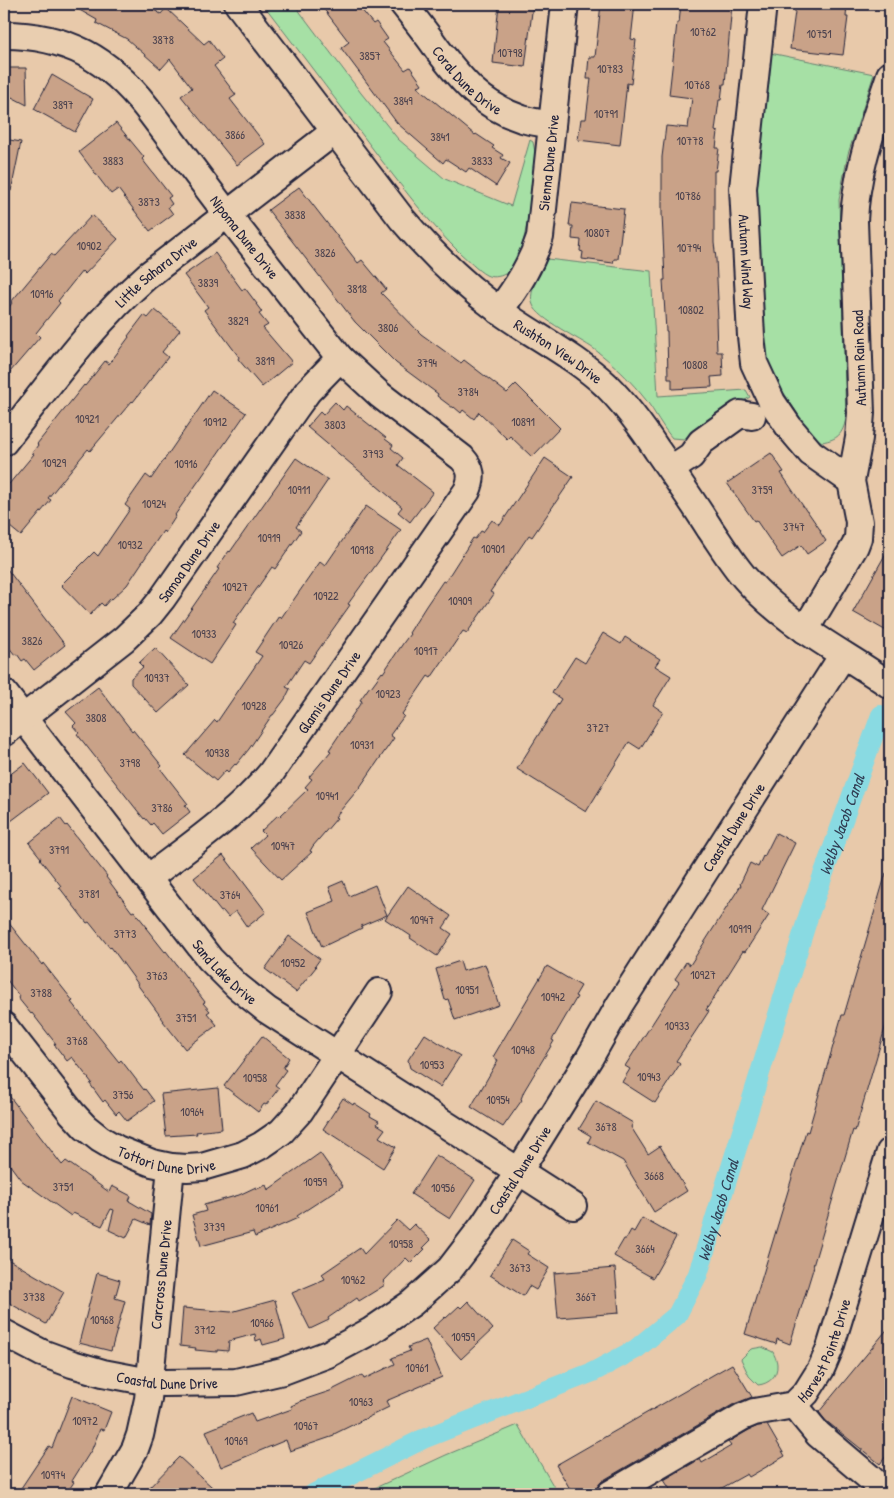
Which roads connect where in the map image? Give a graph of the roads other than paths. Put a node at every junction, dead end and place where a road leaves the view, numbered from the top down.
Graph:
1 (238, 4) edge
2 (403, 4) edge
3 (565, 4) edge
4 (763, 4) edge
5 (4, 35) edge
6 (890, 74) edge
7 (552, 125) junction
8 (335, 131) junction
9 (227, 214) junction
10 (499, 311) junction
11 (340, 358) junction
12 (762, 409) junction
13 (4, 442) edge
14 (681, 463) junction
15 (471, 473) joint
16 (852, 481) junction
17 (805, 630) junction
18 (843, 655) junction
19 (890, 685) edge
20 (4, 693) edge
21 (14, 726) edge
22 (148, 878) junction
23 (379, 992) dead end
24 (4, 1026) edge
25 (337, 1055) junction
26 (890, 1152) edge
27 (171, 1167) junction
28 (519, 1171) junction
29 (572, 1206) dead end
30 (4, 1333) edge
31 (150, 1382) junction
32 (794, 1405) junction
33 (639, 1487) edge
34 (890, 1491) edge
35 (109, 1494) edge
36 (610, 1494) edge
37 (886, 1494) edge

1 - 8 street, Rushton View Drive
2 - 7 street, Coral Dune Drive
3 - 7 street, Sienna Dune Drive
4 - 12 street, Autumn Wind Way
5 - 9 street, Nipoma Dune Drive
6 - 16 street, Autumn Rain Road
7 - 10 street, Sienna Dune Drive
8 - 9 street, Little Sahara Drive
8 - 10 street, Rushton View Drive
9 - 11 street, Nipoma Dune Drive
9 - 13 street, Little Sahara Drive
10 - 14 street, Rushton View Drive
11 - 15 street, Nipoma Dune Drive
11 - 21 street, Samoa Dune Drive
12 - 14 street
12 - 16 street, Autumn Wind Way
14 - 17 street, Rushton View Drive
15 - 22 street, Glamis Dune Drive
16 - 17 street, Autumn Rain Road
17 - 18 street, Rushton View Drive
18 - 19 street, Rushton View Drive
18 - 28 street, Coastal Dune Drive
20 - 21 street, Sand Lake Drive
21 - 22 street, Sand Lake Drive
22 - 25 street, Sand Lake Drive
23 - 25 street, Tottori Dune Drive
24 - 27 street, Tottori Dune Drive
25 - 27 street, Tottori Dune Drive
25 - 28 street, Sand Lake Drive
26 - 32 street, Harvest Pointe Drive
27 - 31 street, Carcross Dune Drive
28 - 29 street, Sand Lake Drive
28 - 31 street, Coastal Dune Drive
30 - 31 street, Coastal Dune Drive
31 - 35 street, Carcross Dune Drive
32 - 33 street, Harvest Pointe Drive
32 - 37 street
33 - 36 street, Harvest Pointe Drive
34 - 37 street

